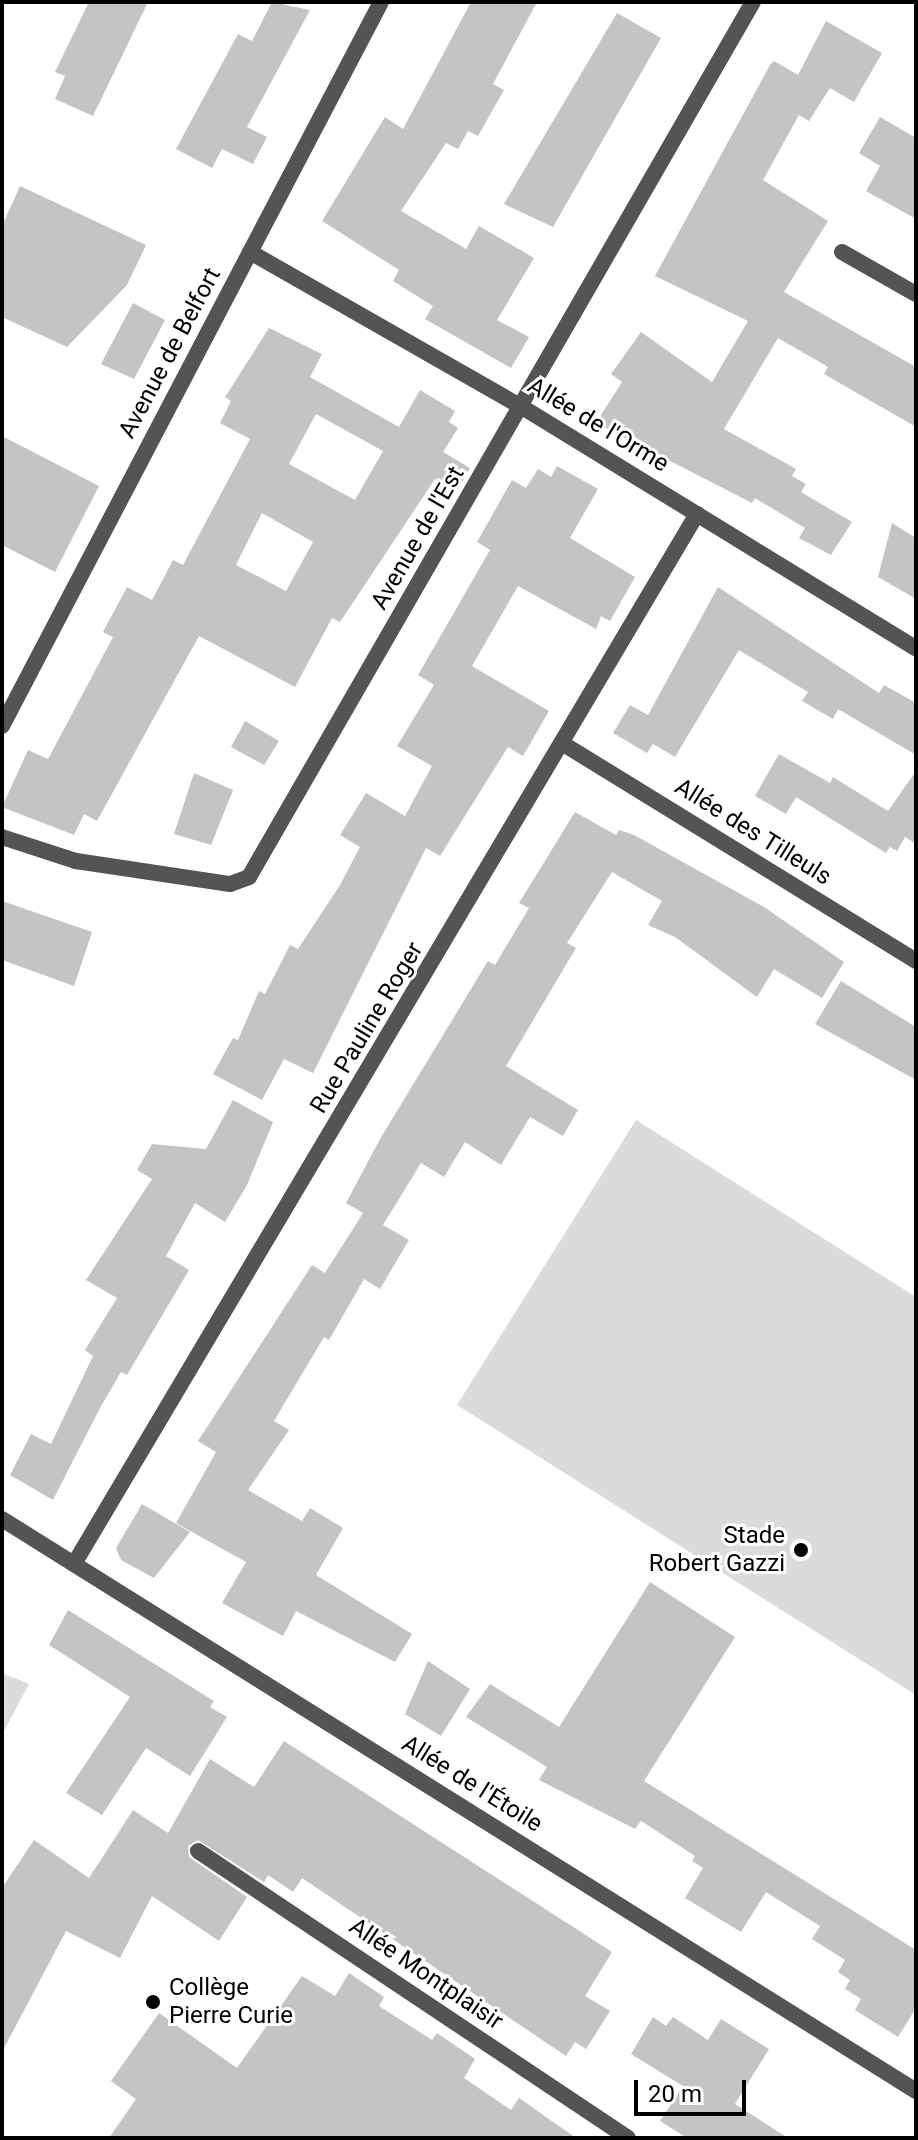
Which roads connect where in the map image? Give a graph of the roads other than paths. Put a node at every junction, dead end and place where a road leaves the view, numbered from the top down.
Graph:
1 (381, 2) edge
2 (753, 2) edge
3 (250, 252) junction
4 (842, 252) dead end
5 (916, 294) edge
6 (522, 407) junction
7 (697, 514) junction
8 (916, 648) edge
9 (2, 726) edge
10 (565, 745) junction
11 (2, 837) edge
12 (916, 961) edge
13 (2, 1519) edge
14 (74, 1564) junction
15 (198, 1851) dead end
16 (916, 2091) edge
17 (628, 2138) edge

1 - 3 street, Avenue de Belfort
2 - 6 street, Avenue de l'Est
3 - 6 street, Allée de l'Orme
3 - 9 street, Avenue de Belfort
4 - 5 street
6 - 7 street, Allée de l'Orme
6 - 11 street, Avenue de l'Est
7 - 8 street, Allée de l'Orme
7 - 10 street, Rue Pauline Roger
10 - 12 street, Allée des Tilleuls
10 - 14 street, Rue Pauline Roger
13 - 14 street, Allée de l'Étoile
14 - 16 street, Allée de l'Étoile
15 - 17 street, Allée Montplaisir

